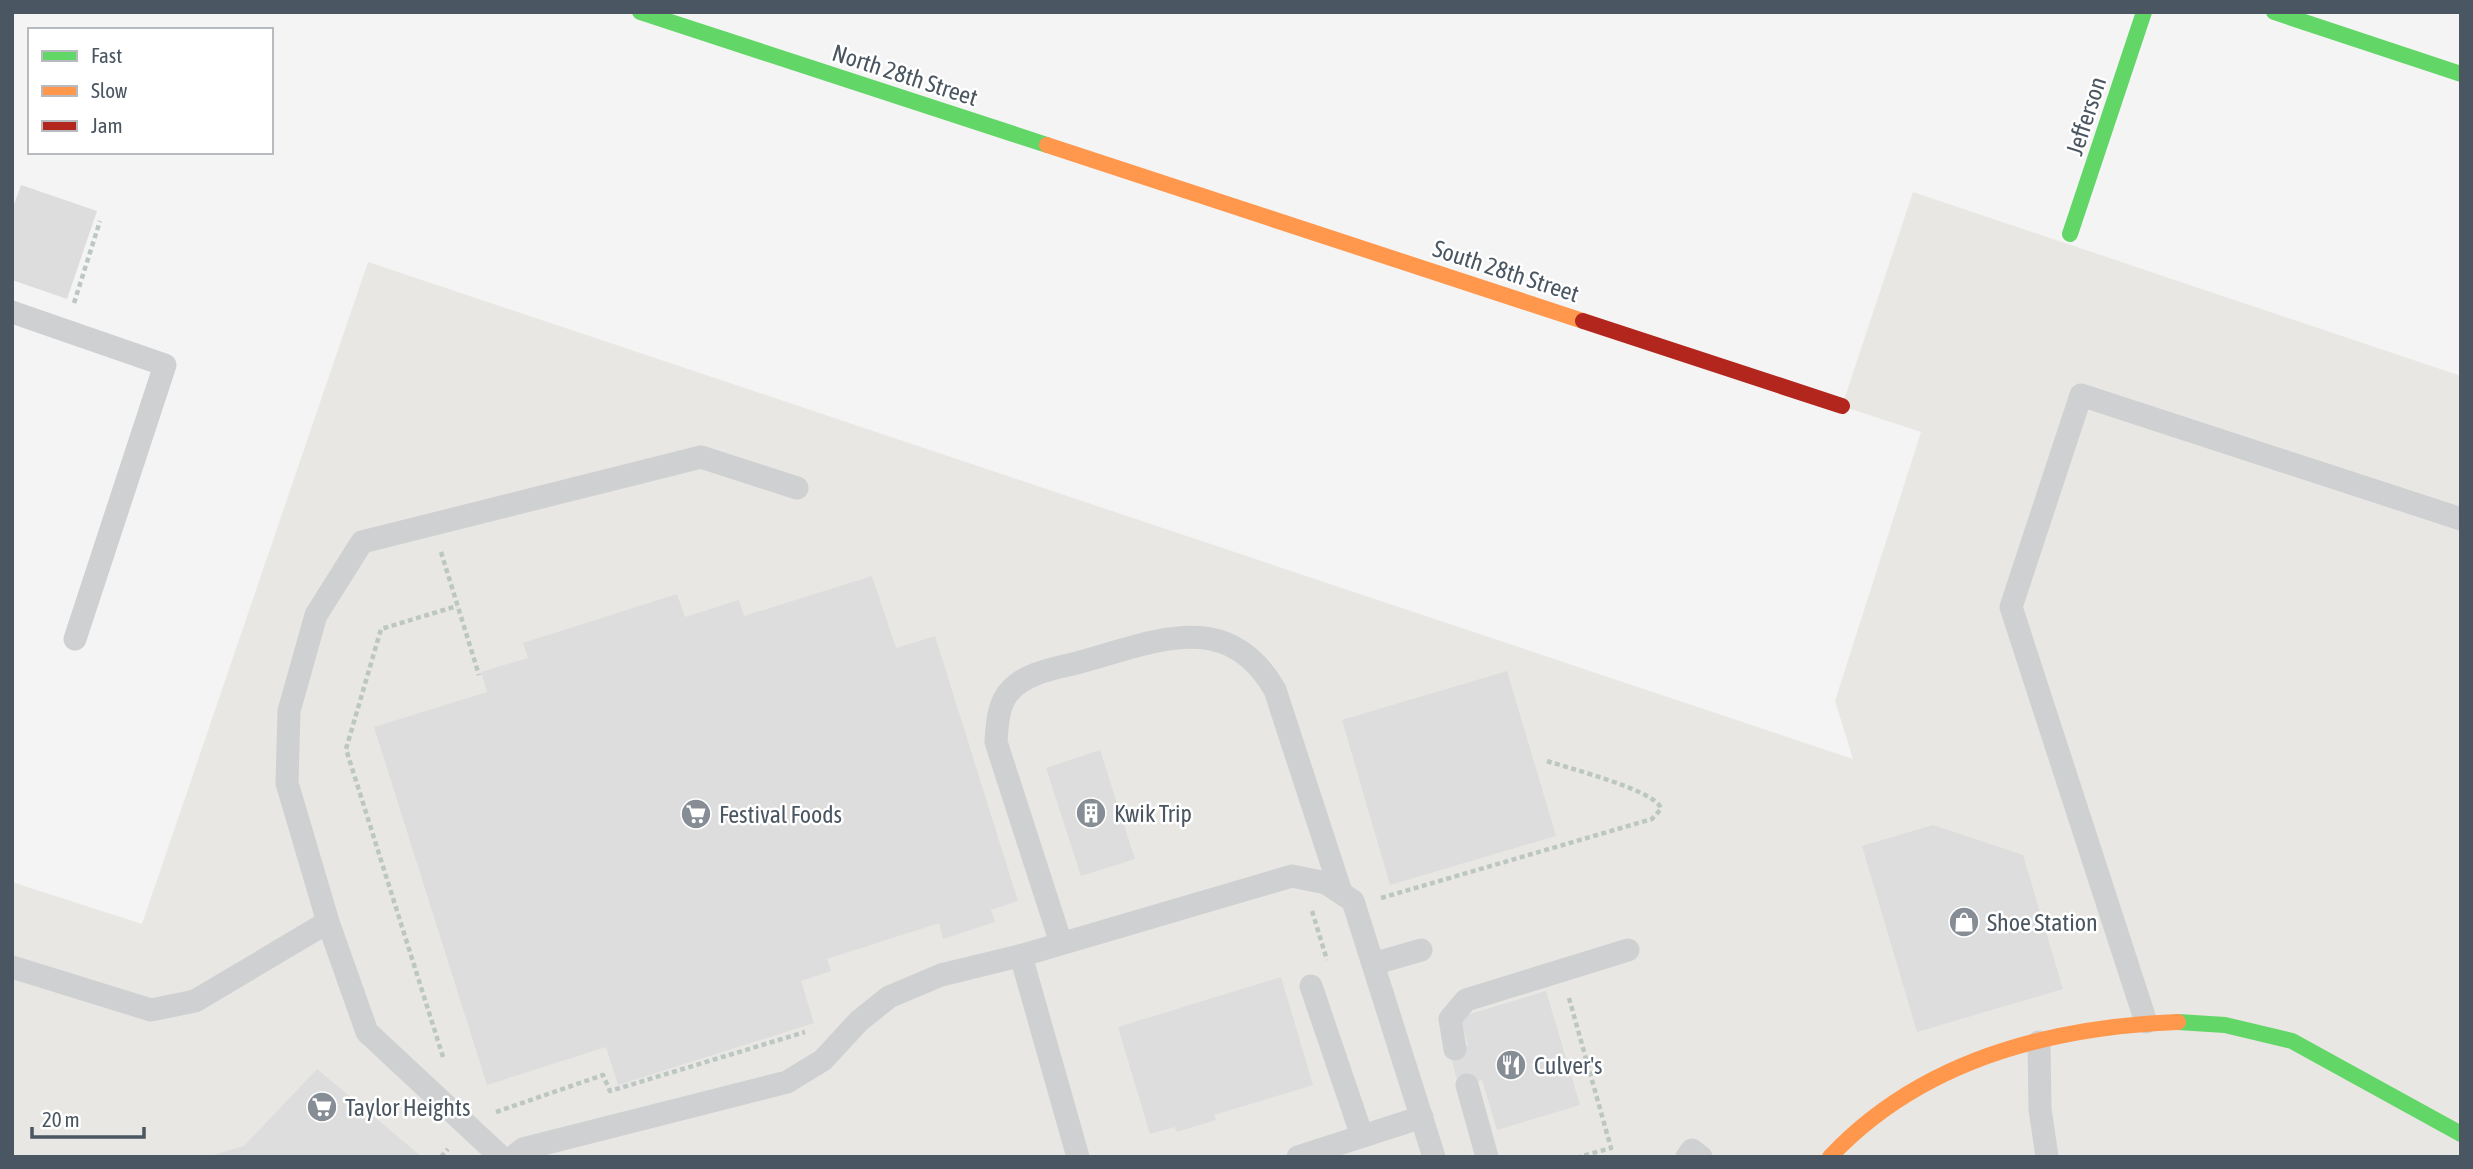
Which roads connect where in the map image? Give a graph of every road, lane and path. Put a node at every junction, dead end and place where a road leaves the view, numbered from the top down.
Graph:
1 (640, 12) edge
2 (2144, 12) edge
3 (2274, 12) edge
4 (2461, 74) edge
5 (1155, 181) joint
6 (100, 221) dead end
7 (2070, 234) dead end
8 (12, 312) edge
9 (65, 330) junction
10 (1842, 406) dead end
11 (797, 488) dead end
12 (2461, 519) edge
13 (432, 524) junction
14 (457, 606) junction
15 (75, 639) dead end
16 (479, 675) dead end
17 (1548, 761) dead end
18 (1302, 878) junction
19 (1348, 899) junction
20 (328, 922) junction
21 (1061, 943) junction
22 (1421, 950) dead end
23 (1628, 950) dead end
24 (1021, 956) junction
25 (1373, 964) junction
26 (12, 967) edge
27 (1561, 971) junction
28 (1311, 986) joint
29 (2146, 1022) junction
30 (817, 1028) dead end
31 (2039, 1042) junction
32 (1455, 1049) dead end
33 (450, 1063) dead end
34 (1467, 1084) dead end
35 (489, 1101) dead end
36 (499, 1110) junction
37 (1422, 1117) junction
38 (469, 1127) junction
39 (2461, 1134) edge
40 (1362, 1136) junction
41 (441, 1157) edge
42 (501, 1157) edge
43 (513, 1157) edge
44 (1078, 1157) edge
45 (1298, 1157) edge
46 (1434, 1157) edge
47 (1487, 1157) edge
48 (1579, 1157) edge
49 (1687, 1157) edge
50 (1701, 1157) edge
51 (1830, 1157) edge
52 (2047, 1157) edge

1 - 5 street, North 28th Street
2 - 7 street, Jefferson
3 - 4 street
5 - 10 street, South 28th Street
6 - 9 path
8 - 9 lane
9 - 15 lane
11 - 13 lane
12 - 29 lane
13 - 14 path
13 - 20 lane
14 - 16 path
14 - 33 path
17 - 19 path
18 - 19 lane
18 - 21 lane
18 - 28 path
19 - 21 lane
19 - 25 lane
20 - 26 lane
20 - 38 lane
21 - 24 lane
22 - 25 lane
23 - 27 lane
24 - 43 lane
24 - 44 lane
25 - 37 lane
27 - 32 lane
27 - 48 path
28 - 40 lane
29 - 31 street
29 - 39 street
30 - 36 path
31 - 51 street
31 - 52 lane
34 - 47 lane
35 - 36 path
36 - 38 path
37 - 40 lane
37 - 46 lane
38 - 41 path
38 - 42 lane
40 - 45 lane
49 - 50 lane

